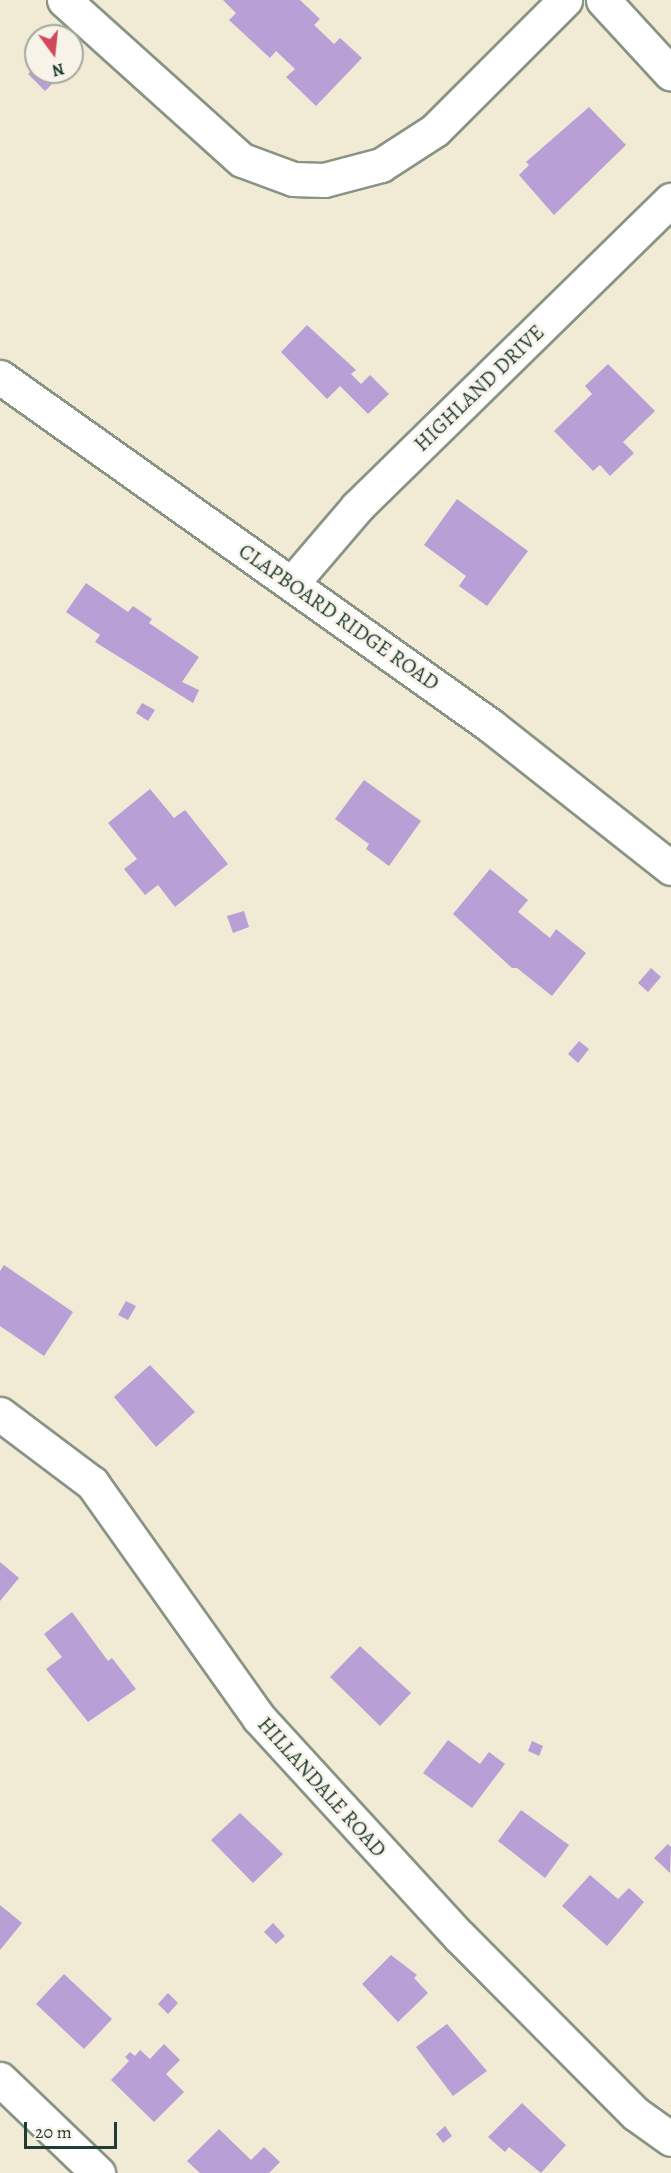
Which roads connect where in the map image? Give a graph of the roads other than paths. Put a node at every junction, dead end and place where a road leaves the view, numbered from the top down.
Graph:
1 (64, 0) edge
2 (565, 0) edge
3 (603, 0) edge
4 (671, 74) edge
5 (671, 200) edge
6 (0, 377) edge
7 (292, 582) junction
8 (671, 868) edge
9 (0, 1414) edge
10 (0, 2079) edge
11 (671, 2139) edge
12 (98, 2173) edge

1 - 2 street
3 - 4 street
5 - 7 street, HIGHLAND DRIVE
6 - 7 street, CLAPBOARD RIDGE ROAD
7 - 8 street, CLAPBOARD RIDGE ROAD
9 - 11 street, HILLANDALE ROAD
10 - 12 street

